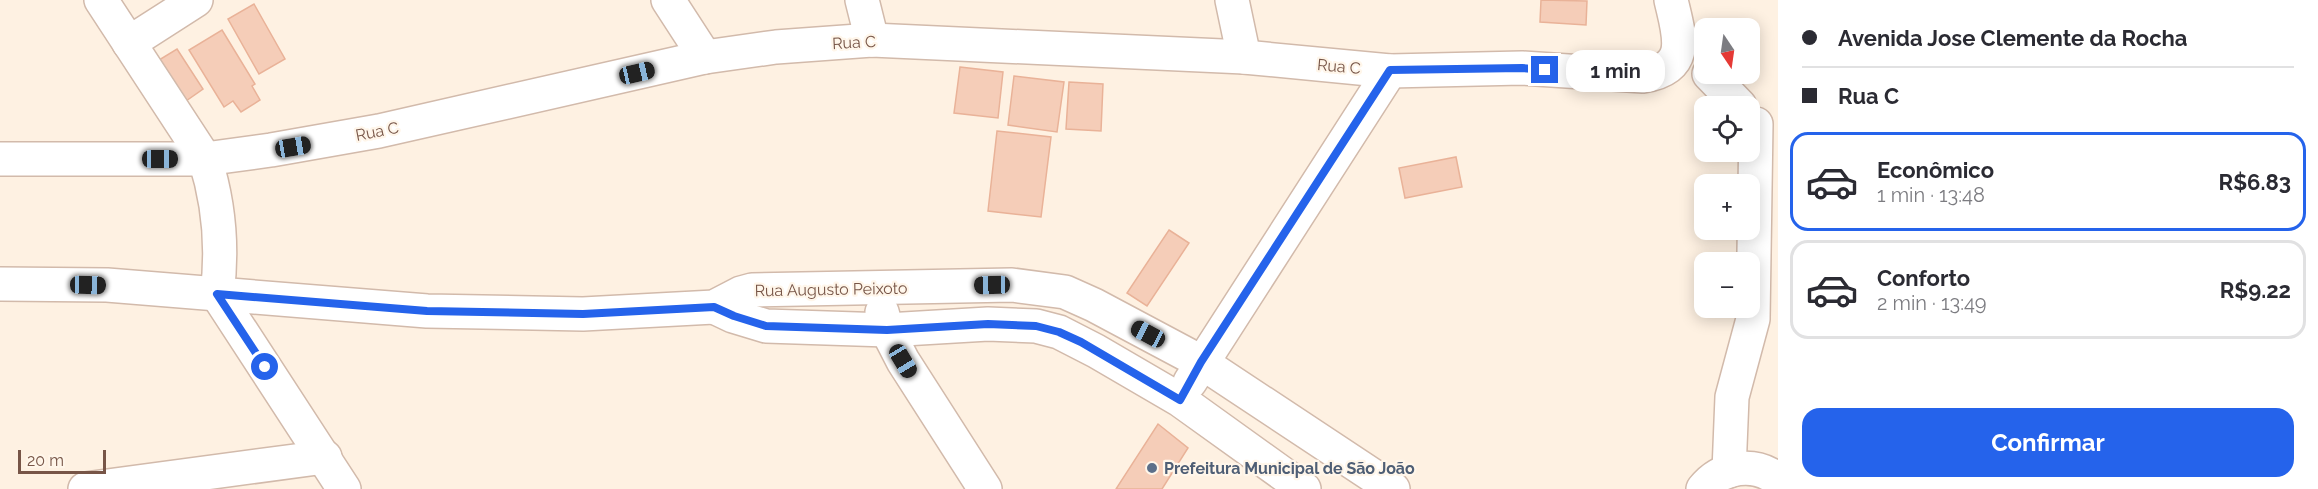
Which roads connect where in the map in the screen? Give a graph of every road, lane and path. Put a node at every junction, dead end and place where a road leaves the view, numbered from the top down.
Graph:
1 (101, 0) edge
2 (196, 0) edge
3 (668, 0) edge
4 (862, 0) edge
5 (1232, 0) edge
6 (1671, 0) edge
7 (872, 40) junction
8 (129, 43) junction
9 (705, 57) junction
10 (1244, 57) junction
11 (1691, 61) edge
12 (1390, 70) junction
13 (1719, 84) edge
14 (1730, 96) edge
15 (1760, 128) edge
16 (1778, 147) edge
17 (0, 159) edge
18 (206, 159) junction
19 (1749, 162) edge
20 (0, 284) edge
21 (876, 288) junction
22 (217, 294) junction
23 (714, 307) junction
24 (887, 330) junction
25 (1201, 362) junction
26 (1180, 400) junction
27 (1324, 444) junction
28 (325, 457) junction
29 (1729, 471) junction
30 (1778, 480) edge
31 (1298, 488) edge
32 (85, 489) edge
33 (344, 489) edge
34 (985, 489) edge
35 (1393, 489) edge
36 (1703, 489) edge

1 - 8 street
2 - 8 street
3 - 9 street
4 - 7 street
5 - 10 street
6 - 11 street
7 - 9 street, Rua C
7 - 10 street, Rua C
8 - 18 street
9 - 18 street, Rua C
10 - 12 street, Rua C
11 - 12 street, Rua C
12 - 25 street
13 - 14 street
15 - 16 street
17 - 18 street, Rua C
18 - 22 street
19 - 29 street
20 - 22 street
21 - 23 street, Rua Augusto Peixoto
21 - 24 street
21 - 25 street, Rua Augusto Peixoto
22 - 23 street
22 - 28 street
23 - 24 street, Rua Augusto Peixoto
24 - 26 street, Rua Augusto Peixoto
24 - 34 street
25 - 26 street
25 - 27 street, Rua Augusto Peixoto
26 - 31 street, Rua Augusto Peixoto
27 - 31 street
27 - 35 street, Rua Augusto Peixoto
28 - 32 street
28 - 33 street
29 - 30 street
29 - 36 street

